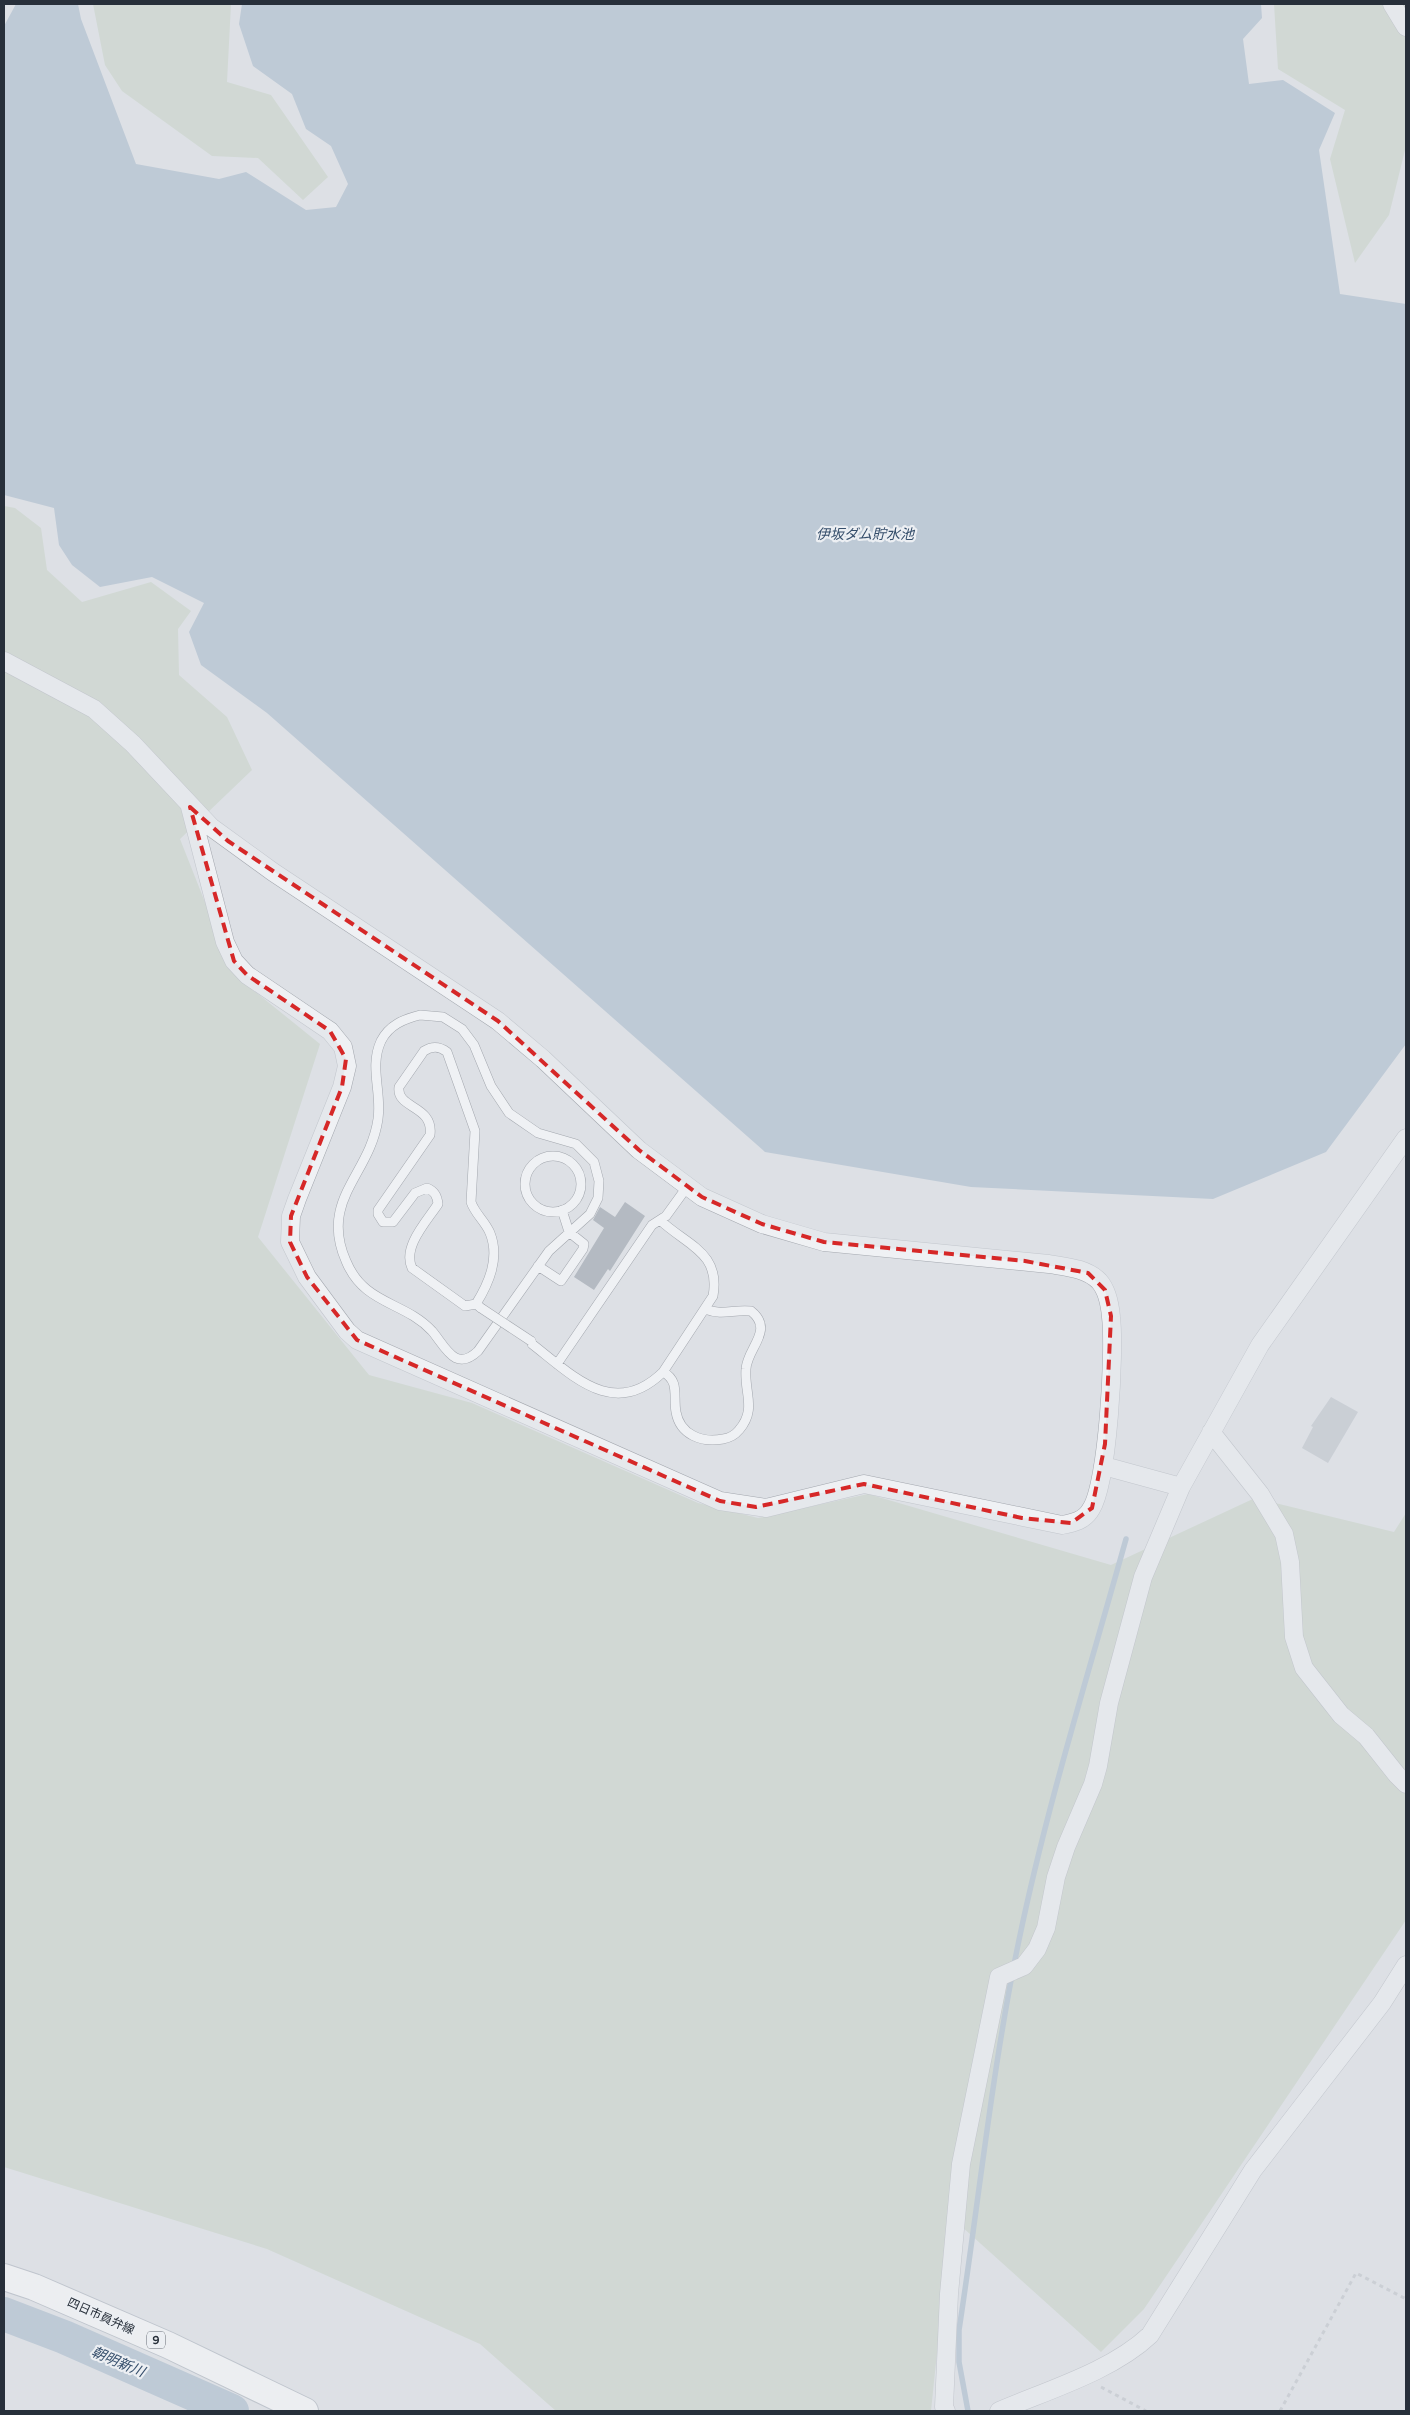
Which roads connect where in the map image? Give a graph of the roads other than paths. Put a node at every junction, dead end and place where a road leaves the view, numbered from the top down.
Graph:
1 (1392, 4) edge
2 (1406, 27) edge
3 (4, 661) edge
4 (190, 807) junction
5 (1406, 1138) edge
6 (687, 1187) junction
7 (562, 1210) junction
8 (660, 1220) junction
9 (569, 1232) junction
10 (538, 1266) junction
11 (479, 1306) junction
12 (705, 1309) junction
13 (557, 1364) junction
14 (663, 1372) junction
15 (1212, 1432) junction
16 (1104, 1466) junction
17 (1181, 1488) junction
18 (1406, 1784) edge
19 (1406, 1965) edge
20 (4, 2277) edge
21 (305, 2411) edge
22 (946, 2411) edge
23 (998, 2411) edge

1 - 2 street
3 - 4 street
4 - 6 street
4 - 16 street
5 - 15 street
6 - 8 lane
6 - 16 street
7 - 7 lane
7 - 9 lane
8 - 12 lane
8 - 13 lane
9 - 10 lane
9 - 10 lane
9 - 10 lane
11 - 11 lane
11 - 13 lane, bridge
12 - 14 lane
12 - 14 lane
13 - 14 lane
15 - 17 street
15 - 18 street
16 - 17 street
17 - 22 street
19 - 23 street
20 - 21 main road, 四日市員弁線 / 9

